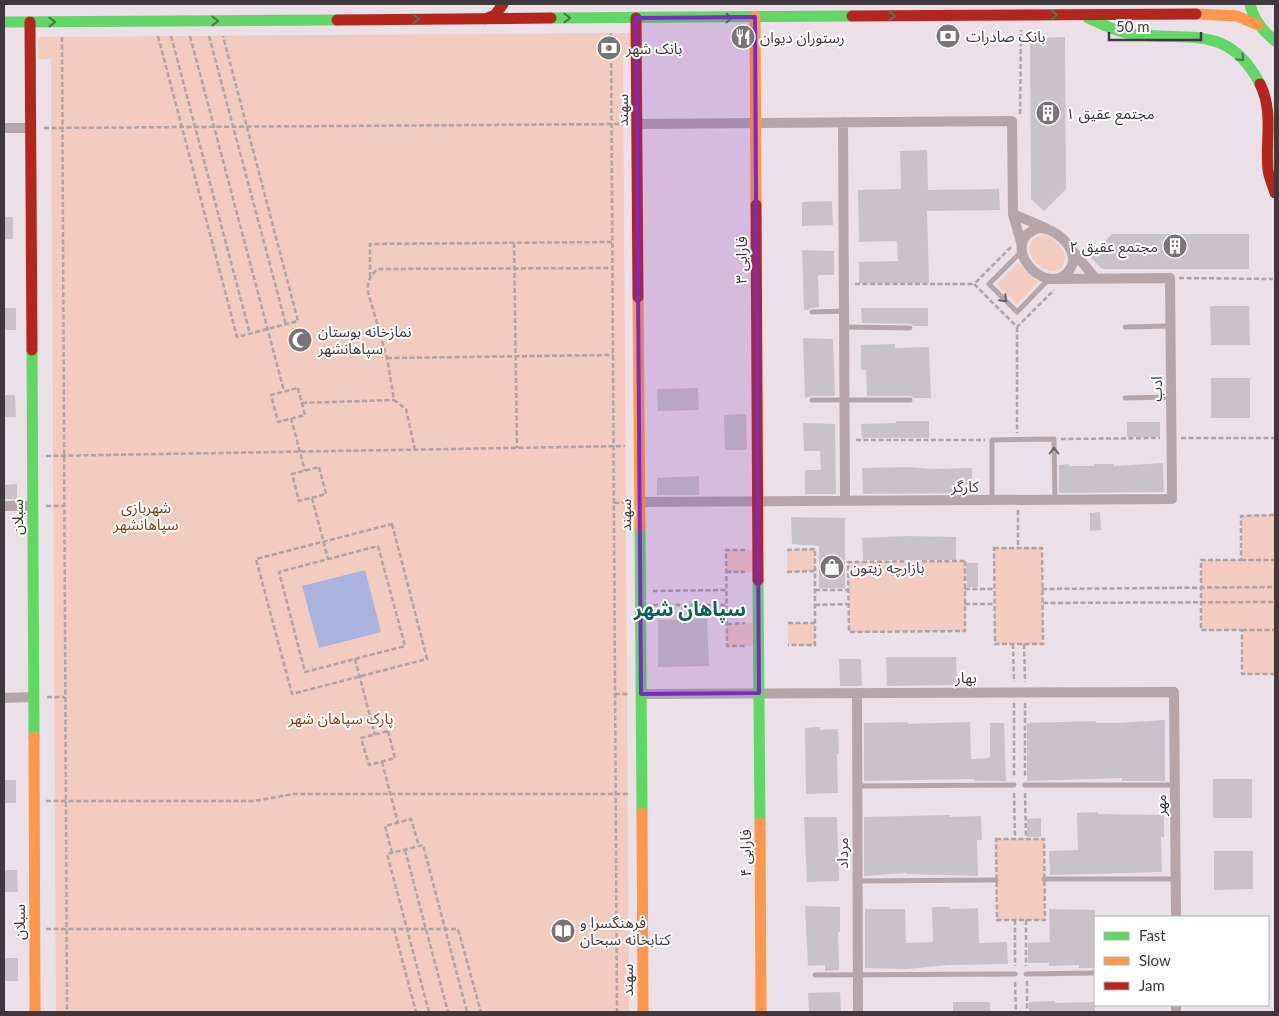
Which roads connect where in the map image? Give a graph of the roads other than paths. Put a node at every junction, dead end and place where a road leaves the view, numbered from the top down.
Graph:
1 (502, 4) edge
2 (1225, 4) edge
3 (1250, 4) edge
4 (529, 5) edge
5 (1207, 14) junction
6 (1079, 15) junction
7 (755, 17) junction
8 (636, 18) junction
9 (483, 19) junction
10 (548, 19) junction
11 (4, 22) edge
12 (30, 22) junction
13 (1258, 25) junction
14 (1275, 42) edge
15 (843, 122) junction
16 (756, 123) junction
17 (637, 124) junction
18 (4, 128) edge
19 (30, 128) junction
20 (1275, 193) edge
21 (1013, 214) junction
22 (1052, 230) junction
23 (1071, 248) junction
24 (1022, 249) junction
25 (1052, 279) junction
26 (1096, 279) junction
27 (844, 311) junction
28 (812, 312) dead end
29 (1125, 326) dead end
30 (1170, 326) junction
31 (844, 327) junction
32 (910, 328) dead end
33 (1125, 398) dead end
34 (1171, 398) junction
35 (844, 399) junction
36 (812, 400) dead end
37 (910, 400) dead end
38 (1172, 499) joint
39 (845, 500) junction
40 (1055, 500) junction
41 (992, 501) junction
42 (640, 502) junction
43 (758, 502) junction
44 (4, 506) edge
45 (32, 506) junction
46 (1174, 692) joint
47 (759, 693) junction
48 (857, 693) junction
49 (641, 694) junction
50 (33, 697) junction
51 (4, 698) edge
52 (1014, 785) road end
53 (1025, 785) road end
54 (1174, 785) junction
55 (857, 786) junction
56 (1175, 879) junction
57 (858, 880) junction
58 (996, 880) dead end
59 (1044, 880) dead end
60 (1176, 916) edge
61 (1094, 973) edge
62 (858, 974) junction
63 (1015, 974) dead end
64 (1026, 974) dead end
65 (816, 975) dead end
66 (35, 1012) edge
67 (643, 1012) edge
68 (761, 1012) edge
69 (858, 1012) edge

1 - 9 street
2 - 5 street
3 - 13 street
4 - 10 street
5 - 6 street
5 - 13 street
7 -> 6 street
6 -> 20 street
8 -> 7 street
7 - 16 street, فارابی ۳
10 -> 8 street
8 - 17 street, سهند
9 - 10 street
12 -> 9 street
11 - 12 street
12 - 19 street, سبلان
13 - 14 street
15 - 16 street
15 - 21 street
15 - 27 street
16 - 17 street
16 - 43 street, فارابی ۳
17 - 42 street, سهند
18 - 19 street
19 - 45 street, سبلان
21 - 22 street
21 - 24 street
22 - 23 street
22 - 24 street
23 - 25 street
23 - 26 street
24 - 25 street
24 -> 25 lane
25 - 26 street
26 - 30 street, ادب
27 - 28 lane
27 - 31 street
29 - 30 lane
30 - 34 street, ادب
31 - 32 lane
31 - 35 street
33 - 34 lane
34 - 38 street, ادب
35 - 36 lane
35 - 37 lane
35 - 39 street
38 - 40 street, کارگر
39 - 41 street, کارگر
39 - 43 street, کارگر
40 - 41 street, کارگر
40 -> 41 lane
42 - 43 street, کارگر
42 - 49 street, سهند
43 - 47 street, فارابی ۳
44 - 45 street
45 - 50 street, سبلان
46 - 48 street, بهار
46 - 54 street, مهر
47 - 48 street, بهار
47 - 49 street, بهار
47 - 68 street, فارابی ۴
48 - 55 street, مرداد
49 - 67 street, سهند
50 - 51 street
50 - 66 street, سبلان
52 - 55 lane
53 - 54 lane
54 - 56 street, مهر
55 - 57 street, مرداد
56 - 59 lane
56 - 60 street, مهر
57 - 58 lane
57 - 62 street, مرداد
61 - 64 lane
62 - 63 lane
62 - 65 lane
62 - 69 street, مرداد

